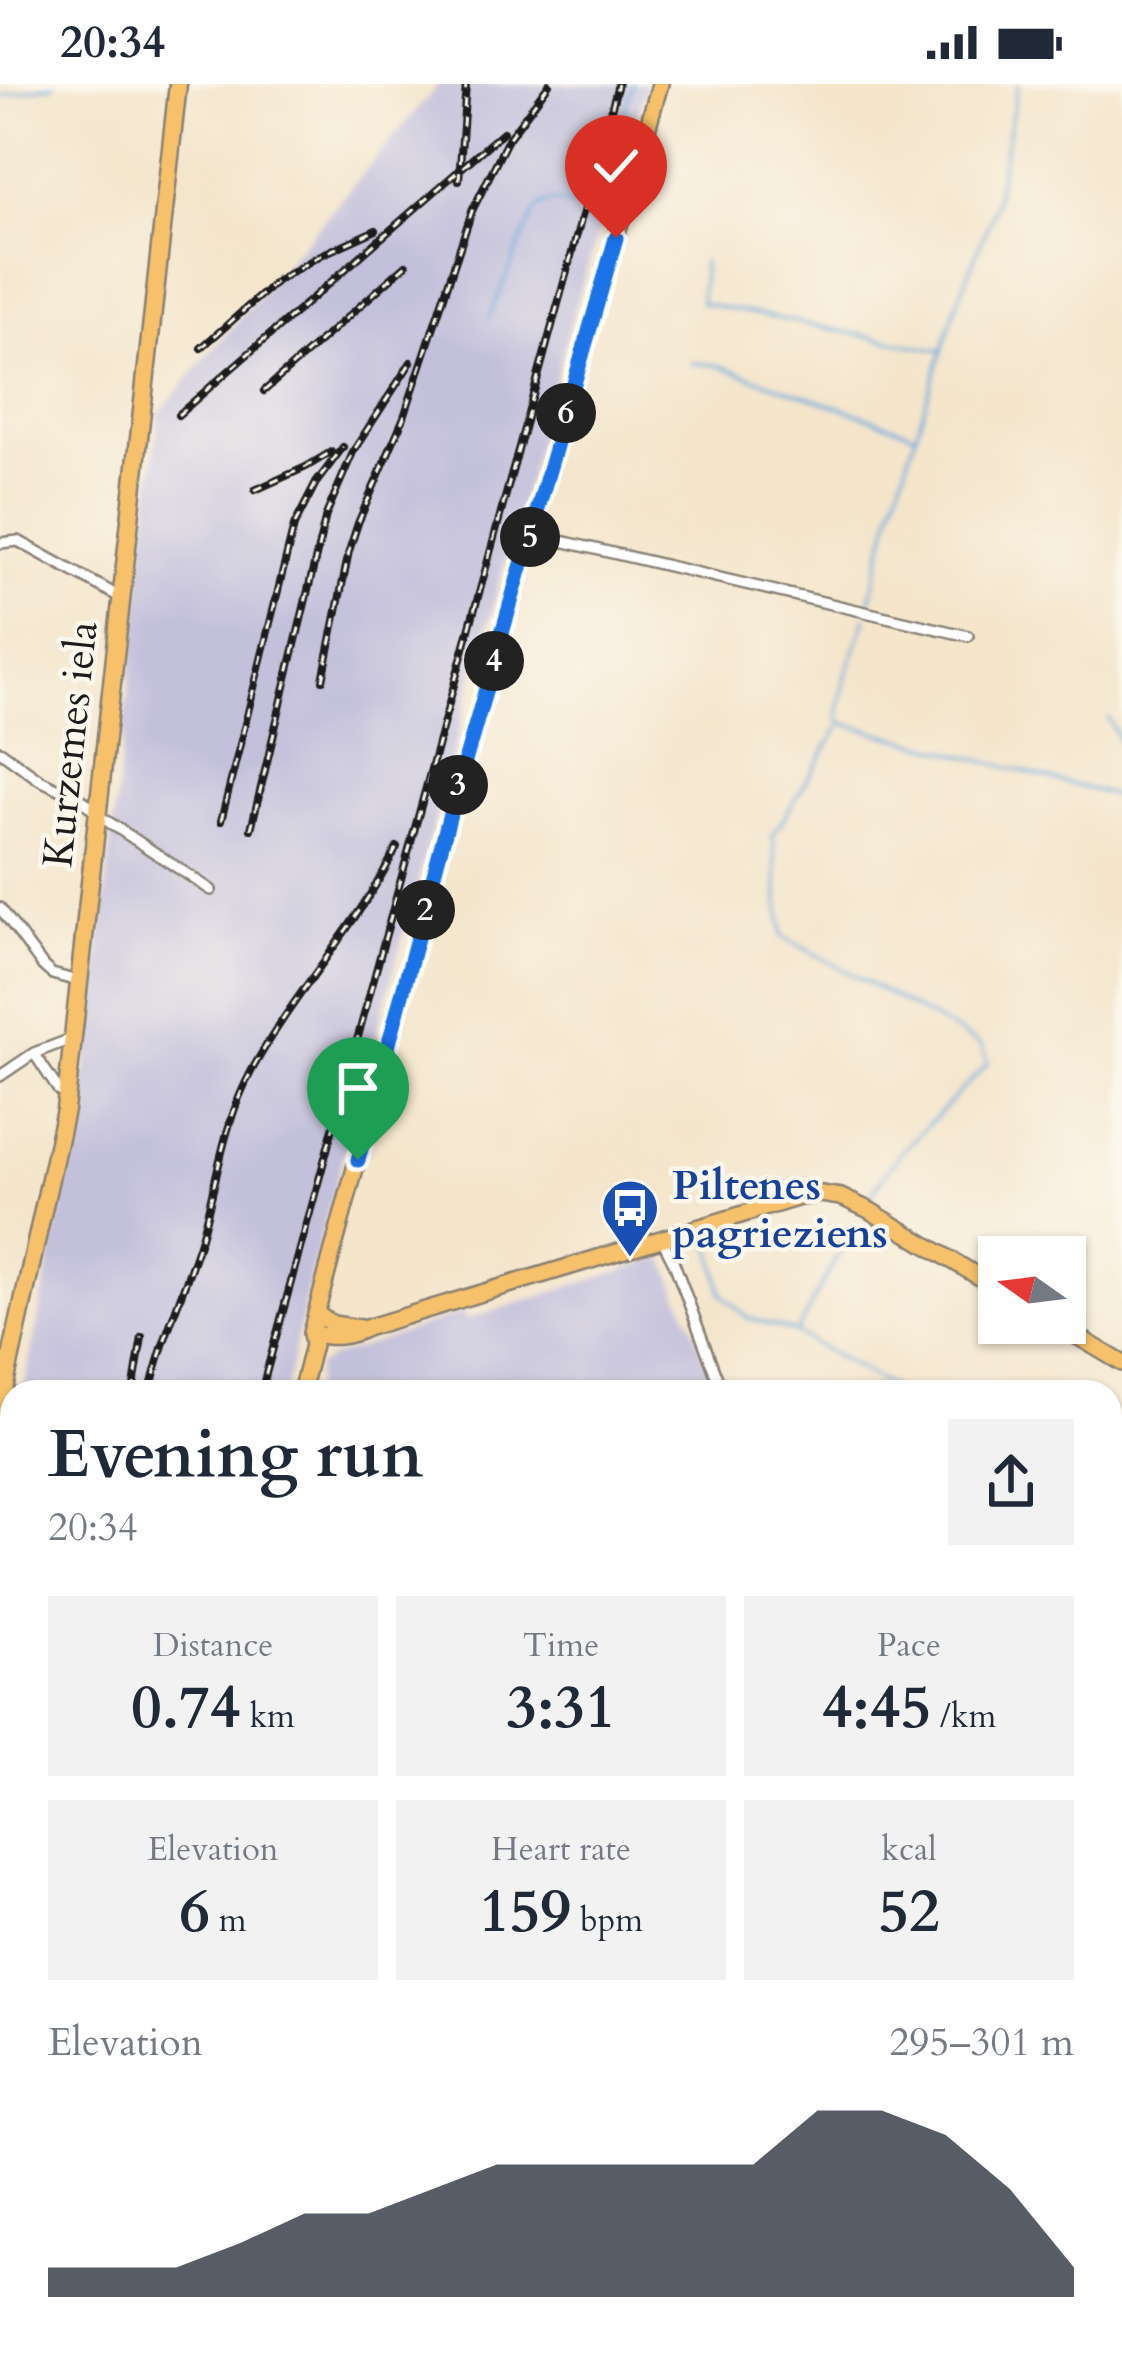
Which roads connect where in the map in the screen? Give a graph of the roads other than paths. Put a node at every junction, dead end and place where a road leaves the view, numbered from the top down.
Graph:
1 (178, 84) edge
2 (660, 84) edge
3 (531, 534) junction
4 (0, 543) edge
5 (121, 597) junction
6 (968, 636) dead end
7 (0, 751) edge
8 (98, 815) junction
9 (211, 890) dead end
10 (0, 908) edge
11 (78, 981) junction
12 (74, 1038) junction
13 (34, 1053) junction
14 (0, 1076) edge
15 (67, 1096) junction
16 (662, 1239) junction
17 (978, 1276) edge
18 (316, 1314) junction
19 (369, 1327) junction
20 (311, 1333) junction
21 (1086, 1342) edge
22 (1122, 1363) edge
23 (6, 1380) edge
24 (301, 1380) edge
25 (718, 1380) edge

1 - 5 highway, Kurzemes iela
2 - 3 main road
3 - 6 street
3 - 18 main road
4 - 5 street
5 - 8 highway, Kurzemes iela
7 - 8 street
8 - 9 street
8 - 11 highway, Kurzemes iela
10 - 11 street
11 - 12 highway, Kurzemes iela
12 - 13 street
12 - 15 highway, Kurzemes iela
13 - 14 street
13 - 15 street
15 - 23 highway, Kurzemes iela
16 - 17 main road
16 - 19 main road
16 - 25 street
18 - 19 main road
18 - 20 main road
19 - 20 main road
20 - 24 main road
21 - 22 main road

